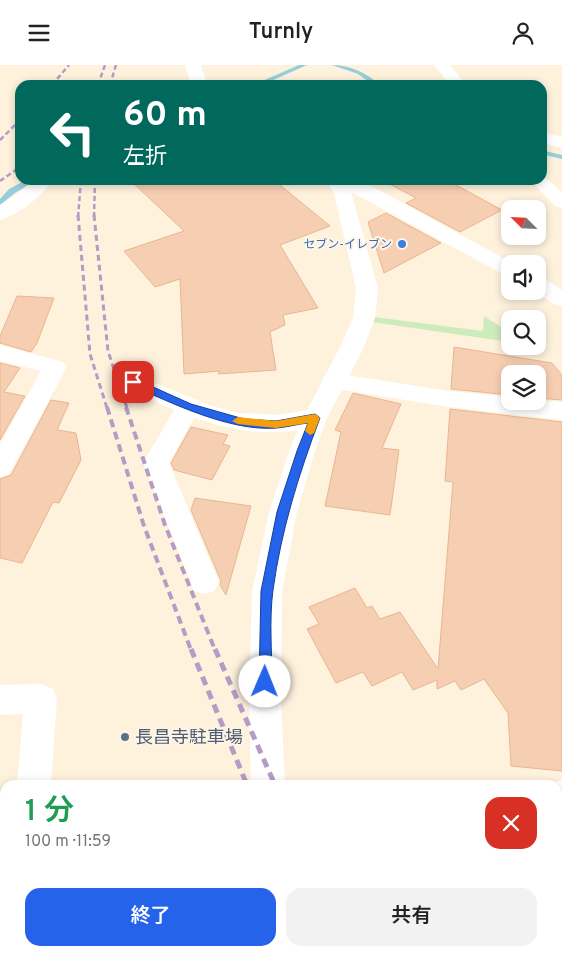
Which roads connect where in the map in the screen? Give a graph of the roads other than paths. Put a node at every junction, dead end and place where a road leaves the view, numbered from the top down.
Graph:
1 (193, 65) edge
2 (447, 66) edge
3 (198, 80) edge
4 (455, 80) edge
5 (547, 138) edge
6 (562, 143) edge
7 (39, 185) edge
8 (338, 185) edge
9 (352, 185) edge
10 (544, 185) edge
11 (562, 202) edge
12 (0, 214) edge
13 (501, 265) edge
14 (546, 290) edge
15 (562, 299) edge
16 (0, 353) edge
17 (334, 381) junction
18 (133, 382) dead end
19 (188, 406) junction
20 (562, 411) edge
21 (315, 418) junction
22 (0, 467) edge
23 (204, 582) dead end
24 (0, 700) edge
25 (34, 780) edge
26 (268, 780) edge

1 - 3 street
2 - 4 street
5 - 6 street
7 - 12 street
8 - 17 street
9 - 13 street
10 - 11 street
14 - 15 street
16 - 22 street
17 - 20 street
17 - 21 street
18 - 19 street
19 - 21 street
19 - 23 street
21 - 26 street
24 - 25 street

